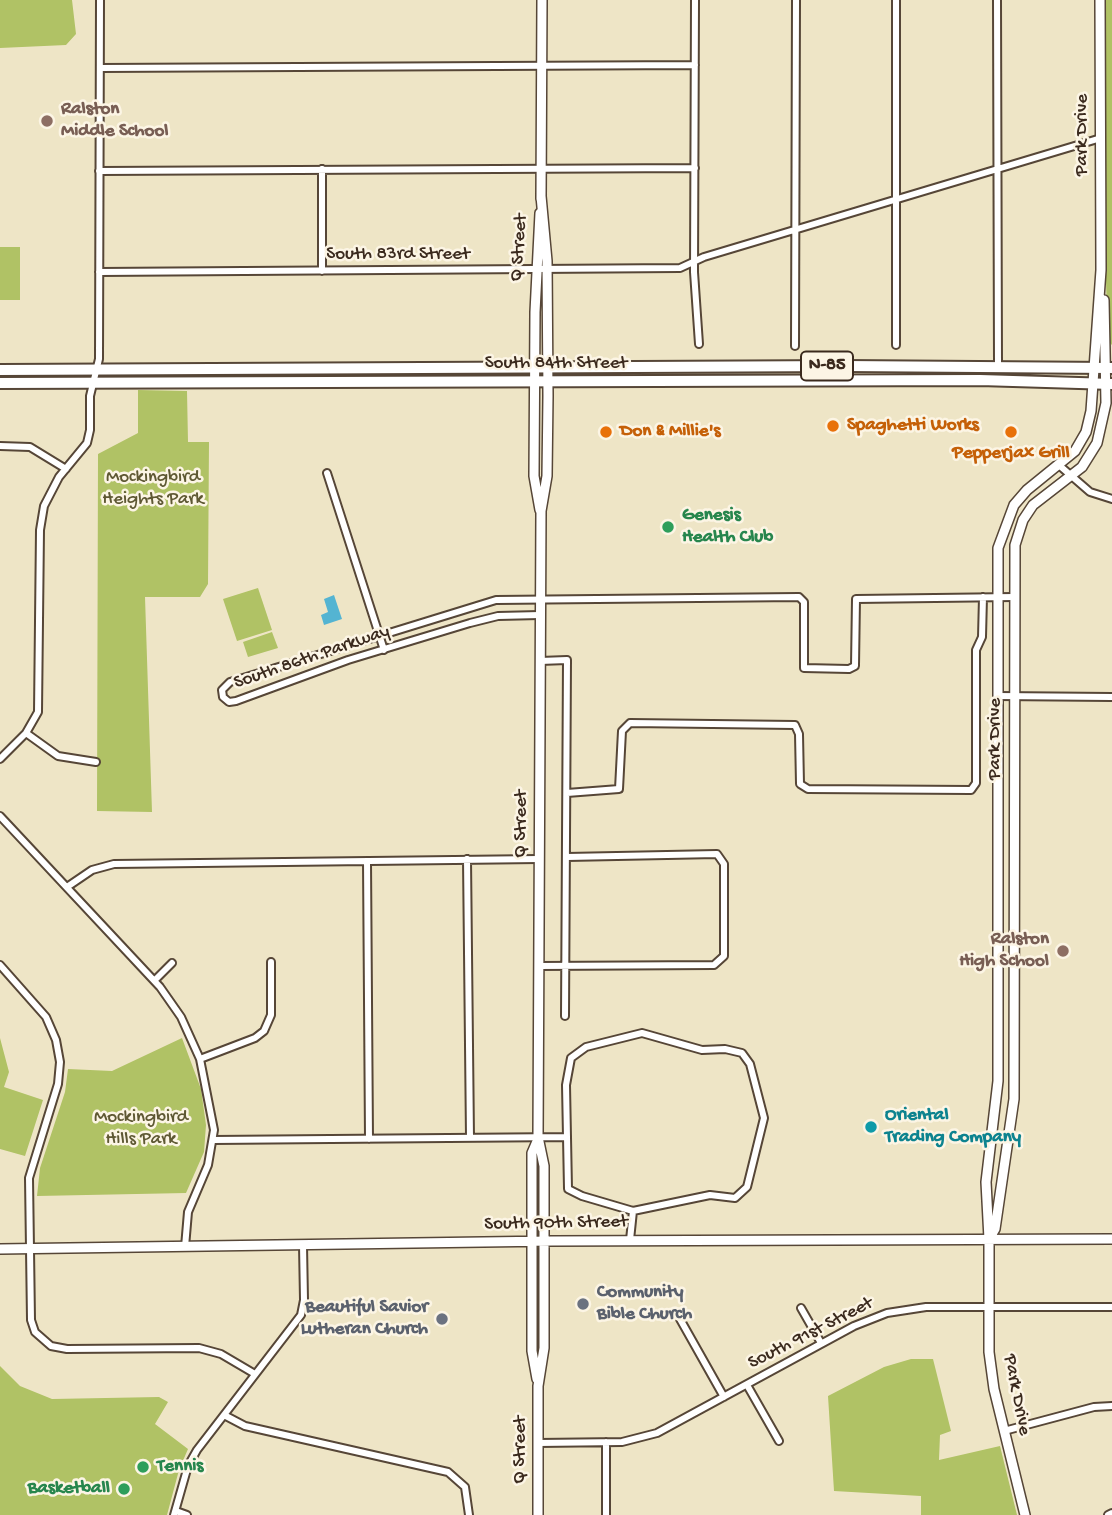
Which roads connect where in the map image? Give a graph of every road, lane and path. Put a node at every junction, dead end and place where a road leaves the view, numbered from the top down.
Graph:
1 (100, 0) edge
2 (542, 0) edge
3 (695, 0) edge
4 (796, 0) edge
5 (896, 0) edge
6 (997, 0) edge
7 (1100, 0) edge
8 (542, 65) junction
9 (695, 65) junction
10 (100, 68) junction
11 (1101, 138) junction
12 (541, 168) junction
13 (695, 168) junction
14 (998, 168) junction
15 (322, 169) junction
16 (99, 171) junction
17 (541, 196) junction
18 (897, 199) junction
19 (795, 230) junction
20 (695, 262) junction
21 (547, 270) junction
22 (322, 271) junction
23 (536, 271) junction
24 (99, 272) junction
25 (699, 344) dead end
26 (896, 345) dead end
27 (795, 346) dead end
28 (998, 366) junction
29 (535, 367) junction
30 (547, 367) junction
31 (1104, 368) edge
32 (0, 370) edge
33 (96, 370) junction
34 (535, 381) junction
35 (548, 381) junction
36 (0, 383) edge
37 (93, 383) junction
38 (1094, 384) junction
39 (1109, 384) edge
40 (0, 446) edge
41 (1060, 466) junction
42 (66, 469) junction
43 (327, 473) dead end
44 (1071, 477) junction
45 (1112, 499) edge
46 (541, 512) junction
47 (983, 597) junction
48 (997, 597) junction
49 (1014, 597) junction
50 (540, 598) junction
51 (508, 600) junction
52 (452, 611) junction
53 (540, 615) junction
54 (508, 616) junction
55 (457, 627) junction
56 (380, 634) junction
57 (341, 646) junction
58 (384, 650) junction
59 (348, 660) junction
60 (540, 661) junction
61 (265, 671) junction
62 (270, 687) junction
63 (997, 696) junction
64 (1014, 696) junction
65 (1112, 697) edge
66 (26, 733) junction
67 (0, 759) edge
68 (96, 762) dead end
69 (567, 793) junction
70 (0, 816) edge
71 (567, 857) junction
72 (467, 859) junction
73 (539, 859) junction
74 (367, 860) junction
75 (67, 887) junction
76 (271, 962) dead end
77 (172, 963) dead end
78 (0, 965) edge
79 (539, 966) junction
80 (566, 966) junction
81 (155, 980) junction
82 (565, 1016) dead end
83 (200, 1059) junction
84 (566, 1137) junction
85 (470, 1138) junction
86 (538, 1138) junction
87 (369, 1139) junction
88 (213, 1140) junction
89 (633, 1211) junction
90 (989, 1239) junction
91 (1112, 1239) edge
92 (630, 1240) junction
93 (532, 1241) junction
94 (544, 1241) junction
95 (303, 1245) junction
96 (185, 1247) junction
97 (0, 1249) edge
98 (29, 1249) junction
99 (989, 1307) junction
100 (1112, 1307) edge
101 (801, 1308) dead end
102 (680, 1319) dead end
103 (821, 1343) junction
104 (255, 1374) junction
105 (538, 1385) junction
106 (747, 1385) junction
107 (724, 1397) junction
108 (1112, 1406) edge
109 (224, 1415) junction
110 (1004, 1430) junction
111 (779, 1441) dead end
112 (606, 1442) junction
113 (538, 1443) junction
114 (175, 1513) edge
115 (187, 1515) edge
116 (469, 1515) edge
117 (538, 1515) edge
118 (606, 1515) edge
119 (1025, 1515) edge

1 - 10 street
2 - 8 street, Q Street
3 - 9 street
4 - 19 street
5 - 18 street
6 - 14 street
7 - 11 street, Park Drive
8 - 9 street
8 - 10 street
8 - 12 street, Q Street
9 - 13 street
10 - 16 street
11 - 14 street, South 83rd Street
11 - 31 street, Park Drive
12 - 13 street
12 - 15 street
12 - 17 street, Q Street
13 - 20 street
14 - 18 street, South 83rd Street
14 - 28 street
15 - 16 street
15 - 22 street
16 - 24 street
17 - 21 street, Q Street
17 - 23 street, Q Street
18 - 19 street, South 83rd Street
18 - 26 street
19 - 20 street, South 83rd Street
19 - 27 street
20 - 21 street, South 83rd Street
20 - 25 street
21 - 23 street, South 83rd Street
21 - 30 street, Q Street
22 - 23 street, South 83rd Street
22 - 24 street, South 83rd Street
23 - 29 street, Q Street
24 - 33 street
28 - 30 main road, South 84th Street / N-85
28 - 31 main road, South 84th Street / N-85
29 - 30 main road, South 84th Street / N-85
29 - 33 main road, South 84th Street / N-85
29 - 34 street, Q Street
30 - 35 street, Q Street
31 - 38 street, Park Drive
31 - 39 street, Park Drive
32 - 33 main road, South 84th Street / N-85
33 - 37 street
34 - 35 main road, South 84th Street / N-85
34 - 37 main road, South 84th Street / N-85
34 - 46 street, Q Street
35 - 38 main road, South 84th Street / N-85
35 - 46 street, Q Street
36 - 37 main road, South 84th Street / N-85
37 - 42 street
38 - 39 main road, South 84th Street / N-85
38 - 41 street, Park Drive
39 - 44 street, Park Drive
40 - 42 street
41 - 44 street
41 - 48 street, Park Drive
42 - 66 street
43 - 56 street
44 - 45 street
44 - 49 street, Park Drive
46 - 50 street, Q Street
47 - 48 street
47 - 50 street, South 86th Parkway
47 - 69 street
48 - 49 street
48 - 63 street, Park Drive
49 - 64 street, Park Drive
50 - 51 street, South 86th Parkway
50 - 53 street, Q Street
51 - 52 street, South 86th Parkway
51 - 54 street
52 - 55 street
52 - 56 street, South 86th Parkway
53 - 54 street, South 86th Parkway
53 - 60 street, Q Street
54 - 55 street, South 86th Parkway
55 - 58 street, South 86th Parkway
56 - 57 street, South 86th Parkway
56 - 58 street
57 - 59 street
57 - 61 street, South 86th Parkway
58 - 59 street, South 86th Parkway
59 - 62 street, South 86th Parkway
60 - 69 street
60 - 73 street, Q Street
61 - 62 street
61 - 62 street, South 86th Parkway
63 - 64 street
63 - 90 street, Park Drive
64 - 65 street
64 - 90 street, Park Drive
66 - 67 street
66 - 68 street
69 - 71 street
70 - 75 street
71 - 80 street
71 - 80 street
72 - 73 street
72 - 74 street
72 - 85 street
73 - 79 street, Q Street
74 - 75 street
74 - 87 street
75 - 81 street
76 - 83 street
77 - 81 street
78 - 98 street
79 - 80 street
79 - 86 street, Q Street
80 - 82 street
81 - 83 street
83 - 88 street
84 - 86 street
84 - 89 street
84 - 89 street
85 - 86 street
85 - 87 street
86 - 93 street, Q Street
86 - 94 street, Q Street
87 - 88 street
88 - 96 street
89 - 92 street
90 - 91 street, South 90th Street
90 - 92 street, South 90th Street
90 - 99 street, Park Drive
92 - 94 street, South 90th Street
93 - 94 street, South 90th Street
93 - 95 street, South 90th Street
93 - 105 street, Q Street
94 - 105 street, Q Street
95 - 96 street, South 90th Street
95 - 104 street
96 - 98 street, South 90th Street
97 - 98 street, South 90th Street
98 - 104 street
99 - 100 street, South 91st Street
99 - 103 street, South 91st Street
99 - 110 street, Park Drive
101 - 103 street
102 - 107 street
103 - 106 street, South 91st Street
104 - 109 street
105 - 113 street, Q Street
106 - 107 street, South 91st Street
106 - 111 street
107 - 112 street, South 91st Street
108 - 110 street
109 - 114 street
109 - 116 street
110 - 119 street, Park Drive
112 - 113 street, South 91st Street
112 - 118 street
113 - 117 street, Q Street
114 - 115 street

